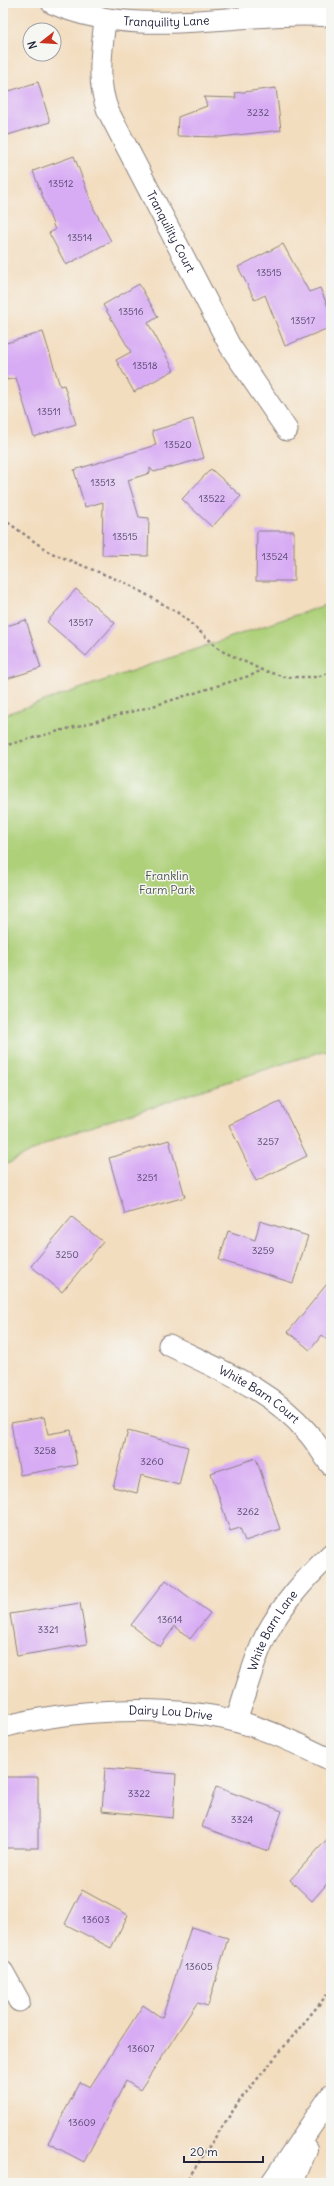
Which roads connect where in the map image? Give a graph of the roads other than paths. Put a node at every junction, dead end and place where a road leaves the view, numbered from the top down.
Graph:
1 (52, 3) edge
2 (331, 16) edge
3 (105, 19) junction
4 (287, 430) dead end
5 (169, 1345) dead end
6 (331, 1465) edge
7 (331, 1554) edge
8 (236, 1721) junction
9 (3, 1727) edge
10 (331, 1760) edge
11 (3, 1972) edge
12 (19, 2001) dead end
13 (325, 2104) edge
14 (272, 2183) edge
15 (292, 2183) edge

1 - 3 street, Tranquility Lane
2 - 3 street, Tranquility Lane
3 - 4 street, Tranquility Court
5 - 6 street, White Barn Court
7 - 8 street, White Barn Lane
8 - 9 street, Dairy Lou Drive
8 - 10 street, Dairy Lou Drive
11 - 12 street
13 - 14 main road
13 - 15 main road

